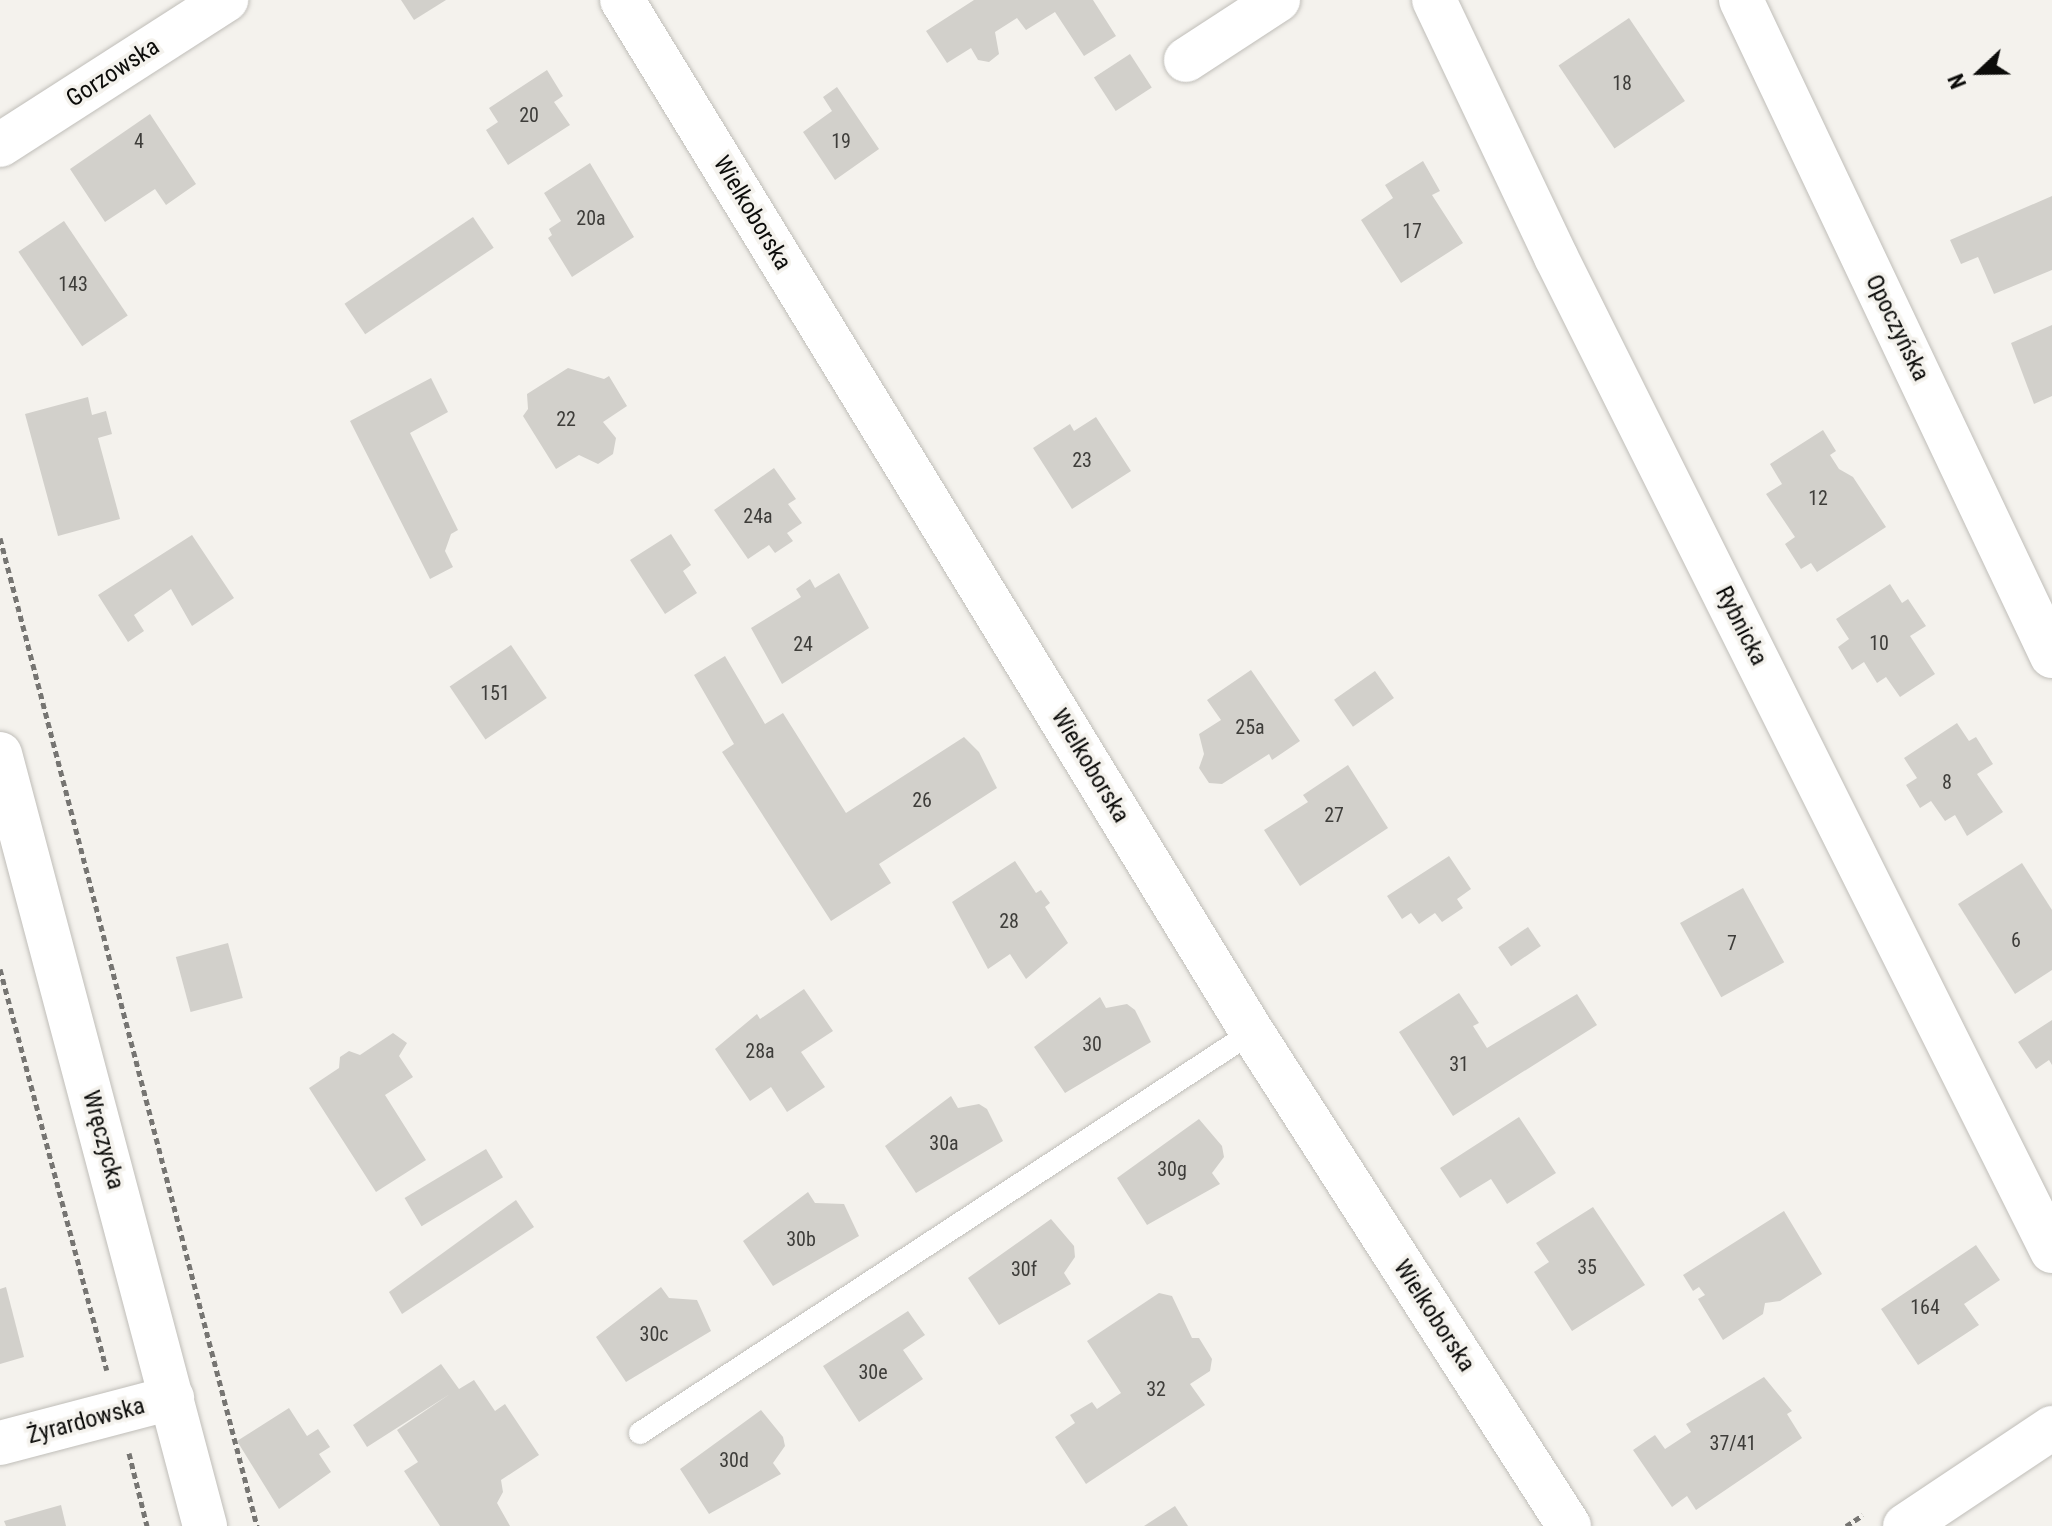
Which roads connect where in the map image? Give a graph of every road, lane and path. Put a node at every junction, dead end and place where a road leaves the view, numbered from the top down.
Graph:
1 (226, 0) edge
2 (622, 0) edge
3 (1278, 0) edge
4 (1434, 0) edge
5 (1741, 0) edge
6 (1186, 60) dead end
7 (0, 145) edge
8 (0, 538) edge
9 (2052, 656) edge
10 (0, 754) edge
11 (0, 969) edge
12 (1252, 1032) junction
13 (2052, 1251) edge
14 (110, 1385) dead end
15 (172, 1398) junction
16 (2052, 1428) edge
17 (640, 1433) dead end
18 (0, 1443) edge
19 (128, 1450) dead end
20 (147, 1526) edge
21 (205, 1526) edge
22 (257, 1526) edge
23 (1569, 1526) edge
24 (1905, 1526) edge

1 - 7 street, Gorzowska
2 - 12 street, Wielkoborska
3 - 6 street
4 - 13 street, Rybnicka
5 - 9 street, Opoczyńska
8 - 22 path
10 - 15 street, Wręczycka
11 - 14 path
12 - 17 lane
12 - 23 street, Wielkoborska
15 - 18 street, Żyrardowska
15 - 21 street, Wręczycka
16 - 24 street
19 - 20 path

